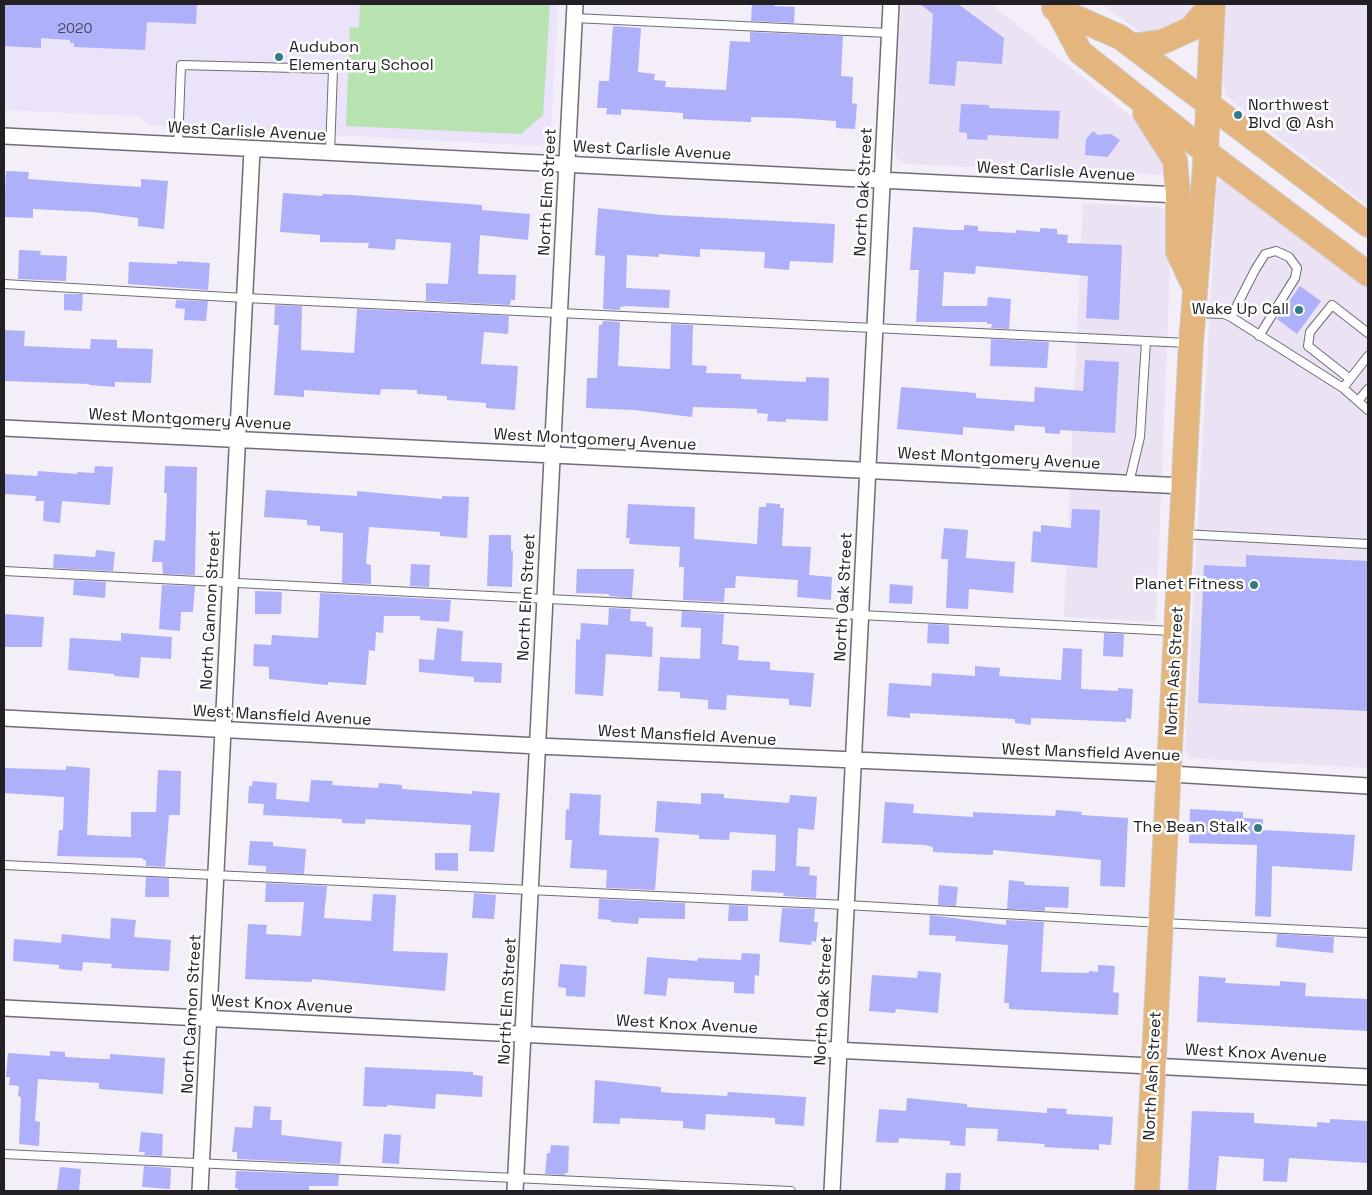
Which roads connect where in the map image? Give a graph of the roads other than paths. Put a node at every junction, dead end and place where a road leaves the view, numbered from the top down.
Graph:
1 (891, 4) edge
2 (1212, 4) edge
3 (1053, 7) edge
4 (575, 11) edge
5 (889, 33) junction
6 (1132, 46) junction
7 (1130, 92) junction
8 (1209, 104) junction
9 (4, 136) edge
10 (178, 146) junction
11 (252, 150) junction
12 (1206, 152) junction
13 (330, 154) junction
14 (567, 165) junction
15 (882, 180) junction
16 (1178, 196) junction
17 (1368, 225) edge
18 (1368, 274) edge
19 (4, 284) edge
20 (1194, 286) junction
21 (245, 298) junction
22 (558, 312) junction
23 (1193, 313) junction
24 (1231, 317) junction
25 (875, 327) junction
26 (1368, 333) edge
27 (1259, 336) junction
28 (1146, 340) junction
29 (1191, 343) junction
30 (1368, 356) edge
31 (1350, 379) junction
32 (1343, 388) junction
33 (1368, 388) edge
34 (1358, 401) junction
35 (1368, 410) edge
36 (4, 428) edge
37 (237, 441) junction
38 (552, 456) junction
39 (867, 470) junction
40 (1129, 483) junction
41 (1184, 486) junction
42 (1181, 534) junction
43 (1368, 544) edge
44 (4, 571) edge
45 (229, 583) junction
46 (544, 599) junction
47 (860, 616) junction
48 (1177, 632) junction
49 (4, 718) edge
50 (223, 730) junction
51 (538, 746) junction
52 (854, 761) junction
53 (1170, 774) junction
54 (1368, 786) edge
55 (4, 865) edge
56 (216, 875) junction
57 (531, 890) junction
58 (846, 905) junction
59 (1162, 923) junction
60 (1368, 933) edge
61 (4, 1008) edge
62 (210, 1019) junction
63 (524, 1034) junction
64 (838, 1050) junction
65 (1153, 1066) junction
66 (1368, 1077) edge
67 (4, 1154) edge
68 (202, 1165) junction
69 (516, 1185) edge
70 (200, 1191) edge
71 (791, 1191) edge
72 (832, 1191) edge
73 (1148, 1191) edge

1 - 5 street, North Oak Street
2 - 6 main road
2 - 8 main road, North Ash Street
3 - 6 main road
3 - 7 main road
4 - 5 lane
4 - 14 street, North Elm Street
5 - 15 street, North Oak Street
6 - 8 main road
7 - 12 main road
7 - 16 main road
8 - 12 main road, North Ash Street
8 - 17 main road
9 - 10 street, West Carlisle Avenue
10 - 11 street, West Carlisle Avenue
10 - 13 lane
11 - 13 street, West Carlisle Avenue
11 - 21 street, North Cannon Street
12 - 18 main road
12 - 20 main road, North Ash Street
13 - 14 street, West Carlisle Avenue
14 - 15 street, West Carlisle Avenue
14 - 22 street, North Elm Street
15 - 16 street, West Carlisle Avenue
15 - 25 street, North Oak Street
16 - 20 main road
19 - 21 lane
20 - 23 main road, North Ash Street
21 - 22 lane
21 - 37 street, North Cannon Street
22 - 25 lane
22 - 38 street, North Elm Street
23 - 24 lane
23 - 29 main road, North Ash Street
24 - 27 lane
24 - 27 lane
25 - 28 lane
25 - 39 street, North Oak Street
26 - 31 lane
27 - 32 lane
28 - 29 lane
28 - 40 lane
29 - 41 main road, North Ash Street
30 - 31 lane
31 - 32 lane
32 - 34 lane
33 - 34 lane
34 - 35 lane
36 - 37 street, West Montgomery Avenue
37 - 38 street, West Montgomery Avenue
37 - 45 street, North Cannon Street
38 - 39 street, West Montgomery Avenue
38 - 46 street, North Elm Street
39 - 40 street, West Montgomery Avenue
39 - 47 street, North Oak Street
40 - 41 street, West Montgomery Avenue
41 - 42 main road, North Ash Street
42 - 43 lane
42 - 48 main road, North Ash Street
44 - 45 lane
45 - 46 lane
45 - 50 street, North Cannon Street
46 - 47 lane
46 - 51 street, North Elm Street
47 - 48 lane
47 - 52 street, North Oak Street
48 - 53 main road, North Ash Street
49 - 50 street, West Mansfield Avenue
50 - 51 street, West Mansfield Avenue
50 - 56 street, North Cannon Street
51 - 52 street, West Mansfield Avenue
51 - 57 street, North Elm Street
52 - 53 street, West Mansfield Avenue
52 - 58 street, North Oak Street
53 - 54 street, West Mansfield Avenue
53 - 59 main road, North Ash Street
55 - 56 lane
56 - 57 lane
56 - 62 street, North Cannon Street
57 - 58 lane
57 - 63 street, North Elm Street
58 - 59 lane
58 - 64 street, North Oak Street
59 - 60 lane
59 - 65 main road, North Ash Street
61 - 62 street, West Knox Avenue
62 - 63 street, West Knox Avenue
62 - 68 street, North Cannon Street
63 - 64 street, West Knox Avenue
63 - 69 street, North Elm Street
64 - 65 street, West Knox Avenue
64 - 72 street, North Oak Street
65 - 66 street, West Knox Avenue
65 - 73 main road, North Ash Street
67 - 68 lane
68 - 69 lane
68 - 70 street, North Cannon Street
69 - 71 lane

